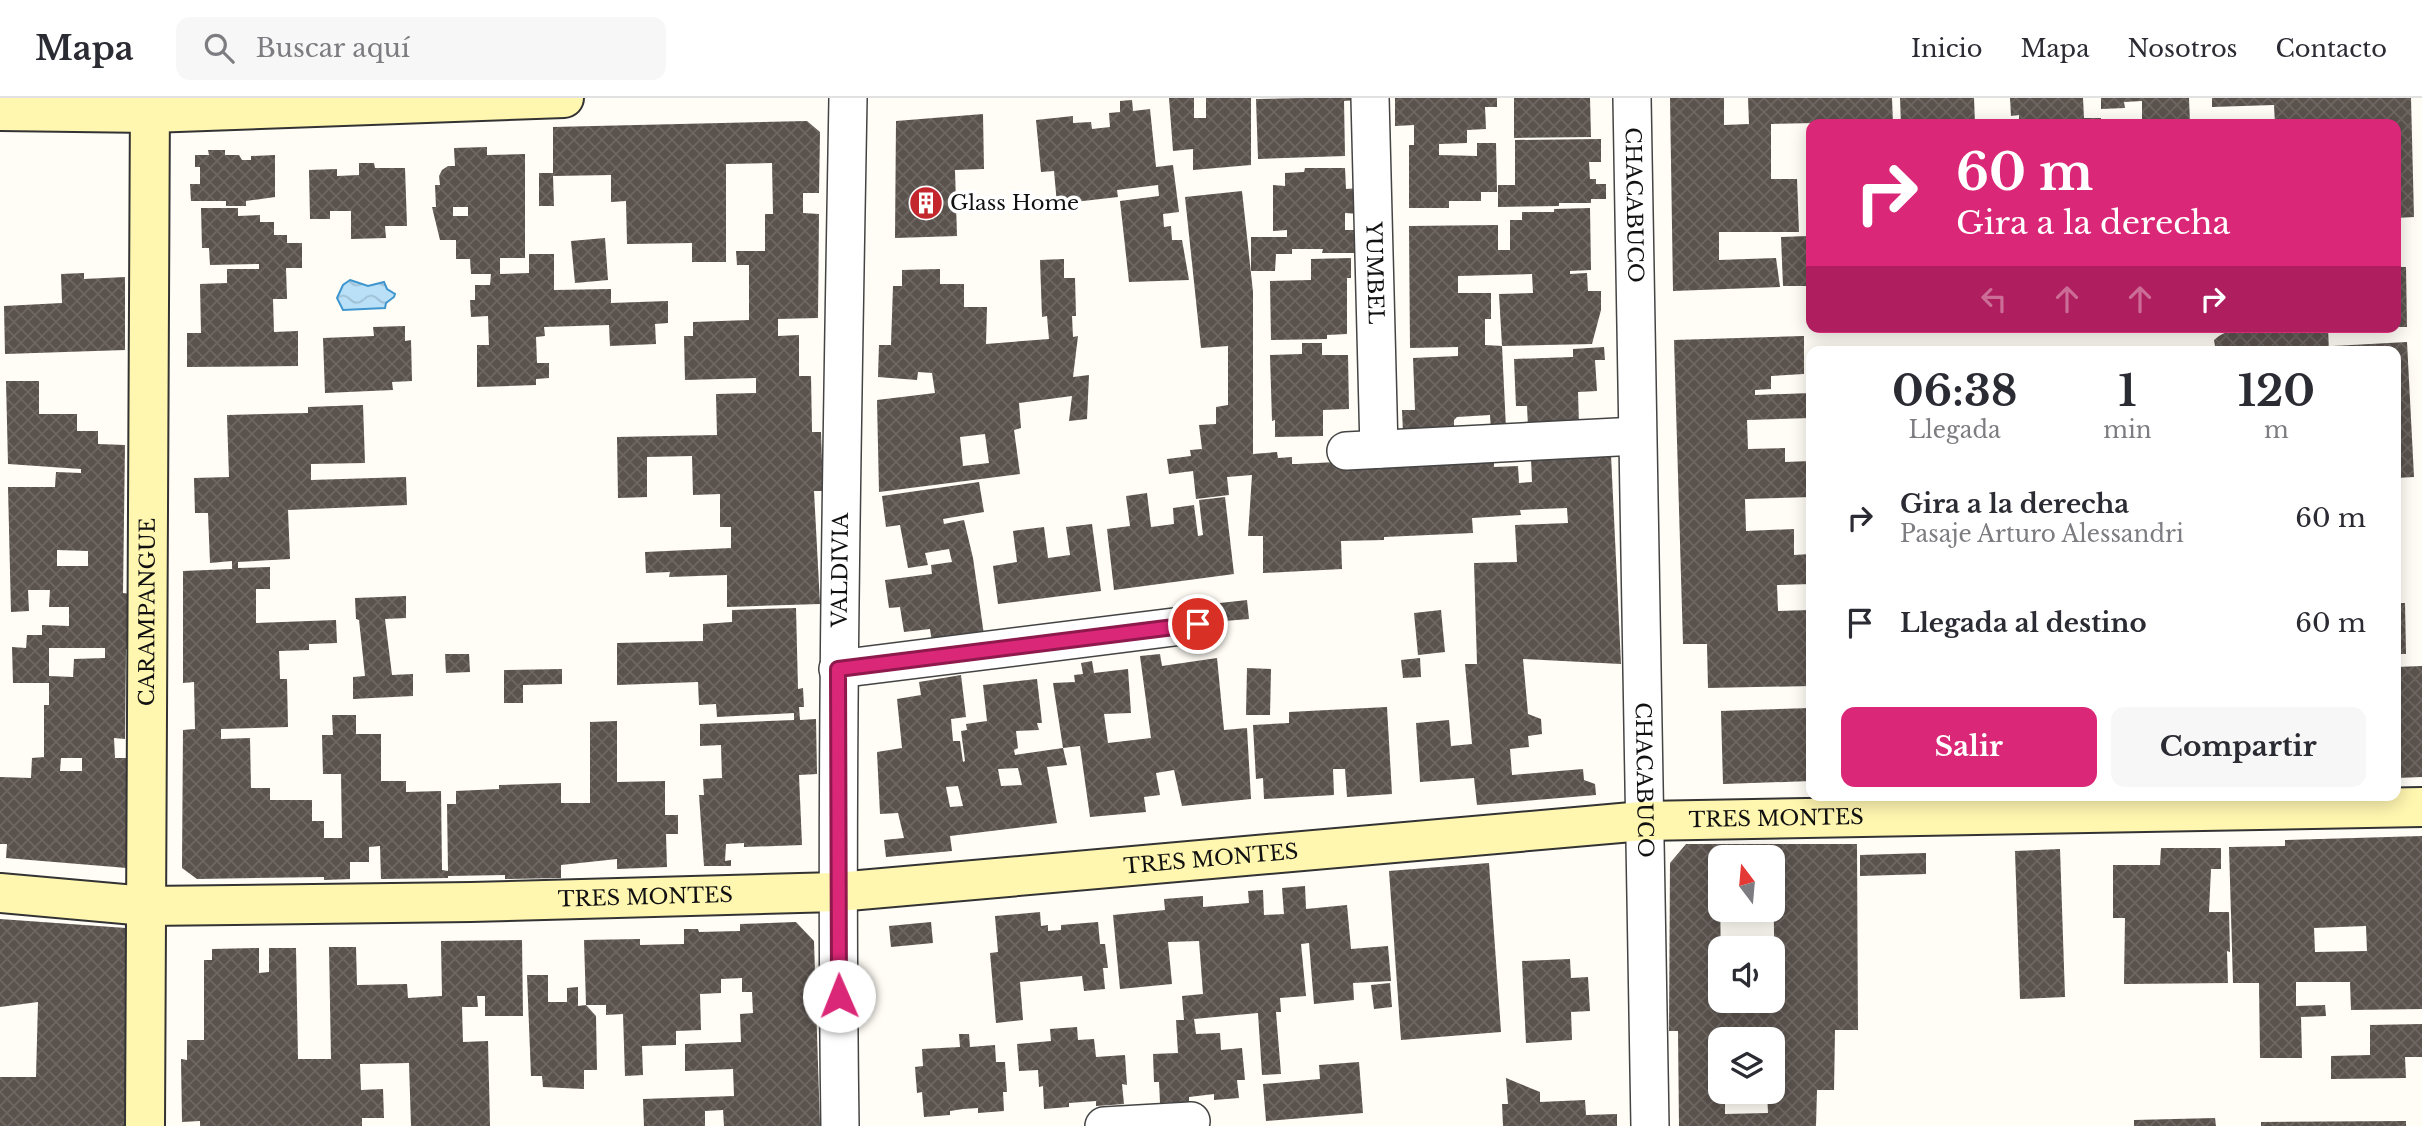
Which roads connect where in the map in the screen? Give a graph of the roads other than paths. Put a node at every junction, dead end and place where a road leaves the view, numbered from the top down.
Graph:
1 (564, 98) edge
2 (848, 98) edge
3 (1370, 98) edge
4 (1632, 98) edge
5 (150, 106) edge
6 (0, 111) edge
7 (1637, 436) junction
8 (1198, 624) dead end
9 (838, 669) junction
10 (2422, 807) edge
11 (1643, 821) junction
12 (837, 892) junction
13 (0, 893) edge
14 (146, 906) junction
15 (1191, 1121) dead end
16 (145, 1126) edge
17 (841, 1126) edge
18 (1104, 1126) edge
19 (1650, 1126) edge

1 - 5 street
2 - 9 street, VALDIVIA
3 - 7 street, YUMBEL
4 - 7 street, CHACABUCO
5 - 6 street
5 - 14 street, CARAMPANGUE
7 - 11 street, CHACABUCO
8 - 9 street
9 - 12 street, VALDIVIA
10 - 11 street, TRES MONTES
11 - 12 street, TRES MONTES
11 - 19 street, CHACABUCO
12 - 14 street, TRES MONTES
12 - 17 street, VALDIVIA
13 - 14 street, TRES MONTES
14 - 16 street, CARAMPANGUE
15 - 18 street

